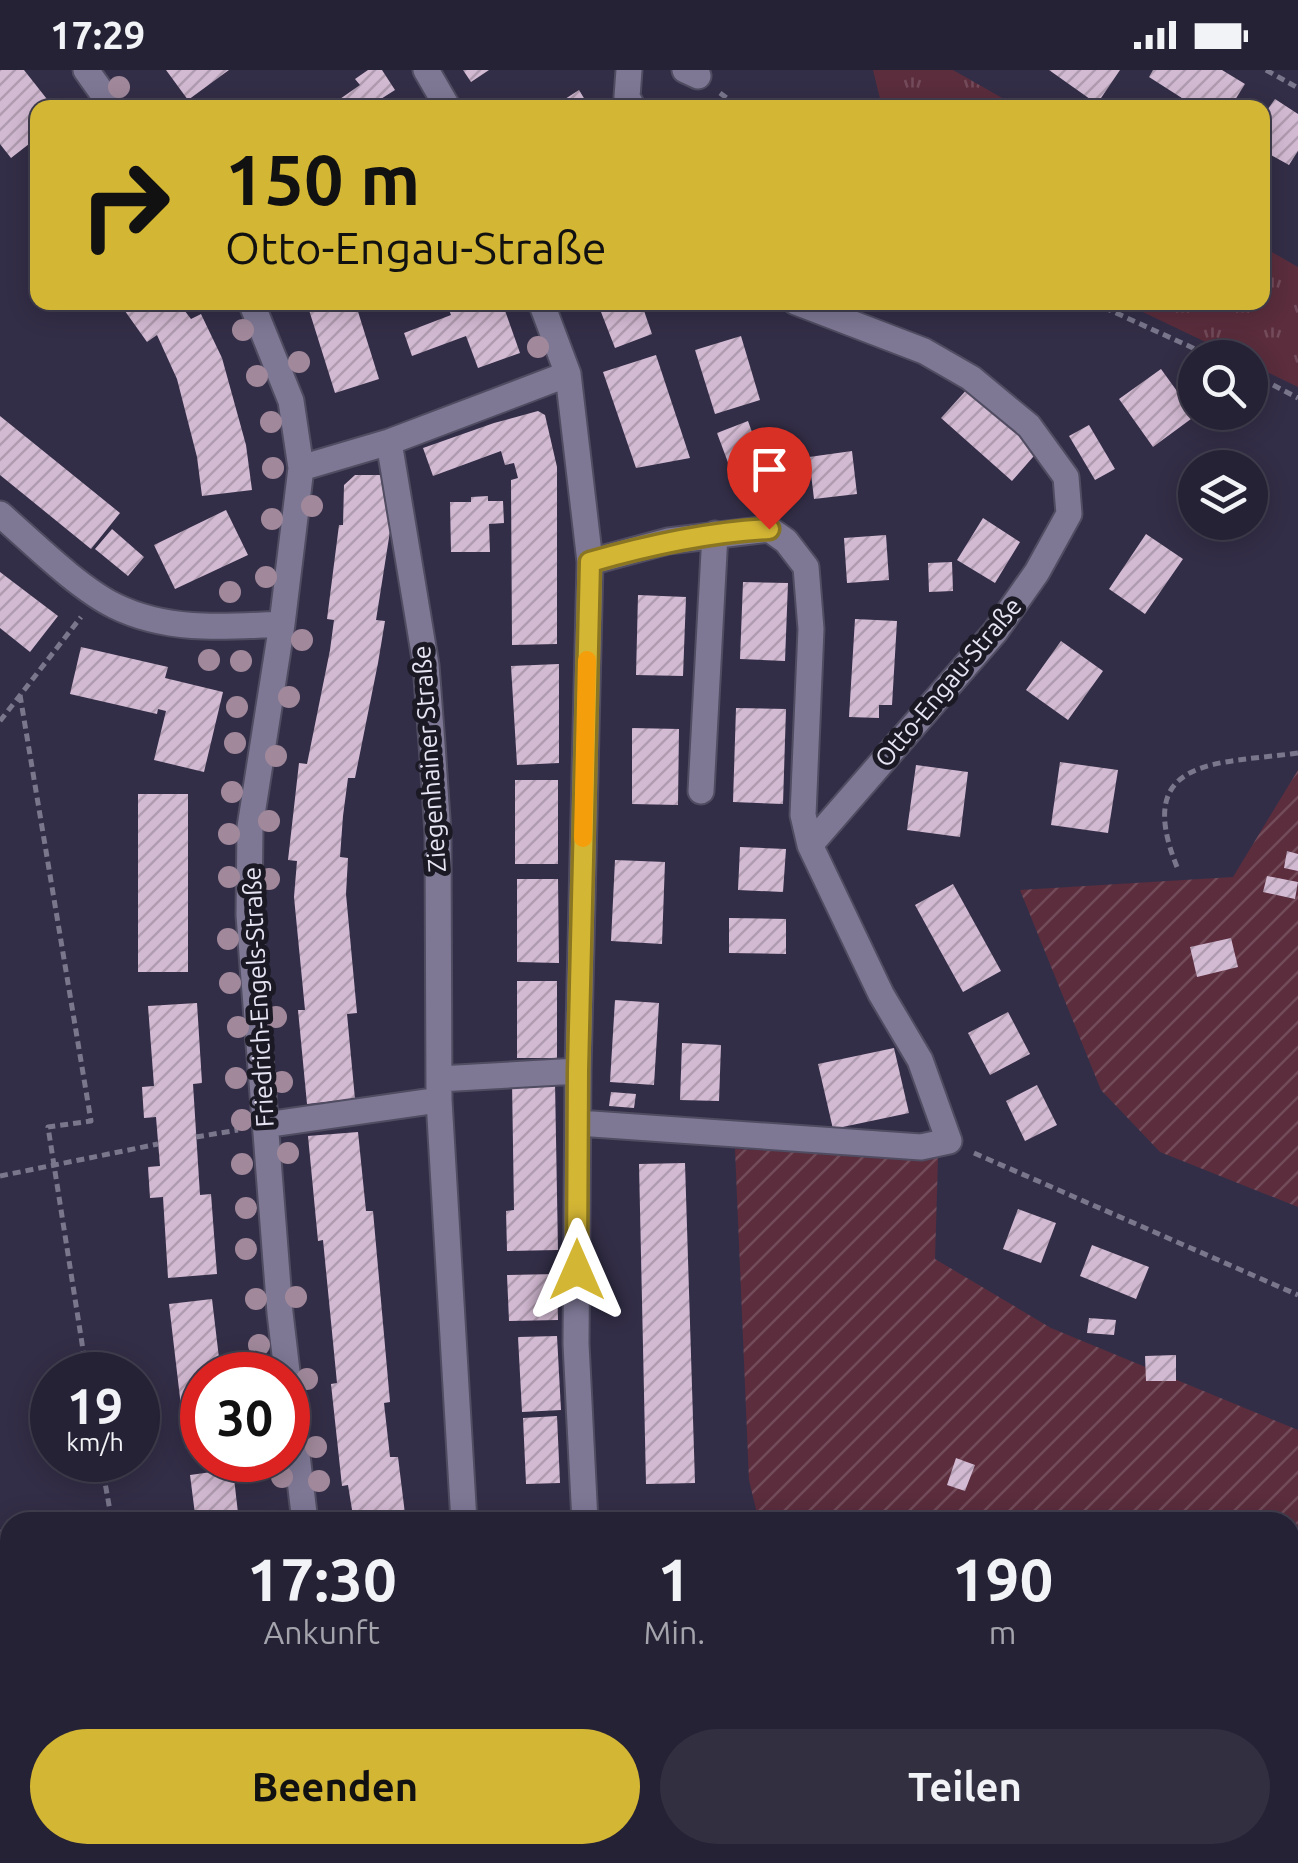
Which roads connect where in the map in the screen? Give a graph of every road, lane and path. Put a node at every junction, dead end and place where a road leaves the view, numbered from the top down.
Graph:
1 (86, 70) edge
2 (426, 70) edge
3 (629, 70) edge
4 (1266, 70) edge
5 (1298, 88) edge
6 (108, 100) edge
7 (443, 100) edge
8 (629, 100) edge
9 (254, 310) edge
10 (544, 310) edge
11 (817, 310) edge
12 (1110, 310) edge
13 (1178, 341) edge
14 (568, 374) junction
15 (1268, 382) edge
16 (1298, 398) edge
17 (389, 442) junction
18 (301, 468) junction
19 (0, 514) edge
20 (715, 534) junction
21 (590, 562) junction
22 (98, 595) junction
23 (282, 624) junction
24 (20, 695) junction
25 (0, 721) edge
26 (1298, 753) edge
27 (701, 791) dead end
28 (810, 845) junction
29 (1177, 868) dead end
30 (578, 1071) junction
31 (439, 1089) junction
32 (578, 1123) junction
33 (266, 1126) junction
34 (196, 1136) dead end
35 (948, 1141) junction
36 (158, 1144) dead end
37 (55, 1165) junction
38 (0, 1176) edge
39 (1298, 1296) edge
40 (83, 1352) edge
41 (105, 1482) edge
42 (110, 1512) edge
43 (304, 1512) edge
44 (463, 1512) edge
45 (584, 1512) edge

1 - 6 street
2 - 7 street
3 - 8 street
4 - 5 path
9 - 18 street, Friedrich-Engels-Straße
10 - 14 street
11 - 28 street, Otto-Engau-Straße
12 - 13 path
14 - 17 street
14 - 21 street
15 - 16 path
17 - 18 street
17 - 31 street, Ziegenhainer Straße
18 - 23 street, Friedrich-Engels-Straße
19 - 22 street
20 - 21 street
20 - 27 street
20 - 28 street
21 - 30 street
22 - 23 street
22 - 24 path
23 - 33 street, Friedrich-Engels-Straße
24 - 25 path
24 - 37 path
26 - 29 path
28 - 35 street
30 - 31 street
30 - 32 street
31 - 33 street
31 - 44 street, Ziegenhainer Straße
32 - 35 street
32 - 45 street
33 - 34 path
33 - 43 street, Friedrich-Engels-Straße
35 - 39 path
36 - 37 path
37 - 38 path
37 - 40 path
41 - 42 path

